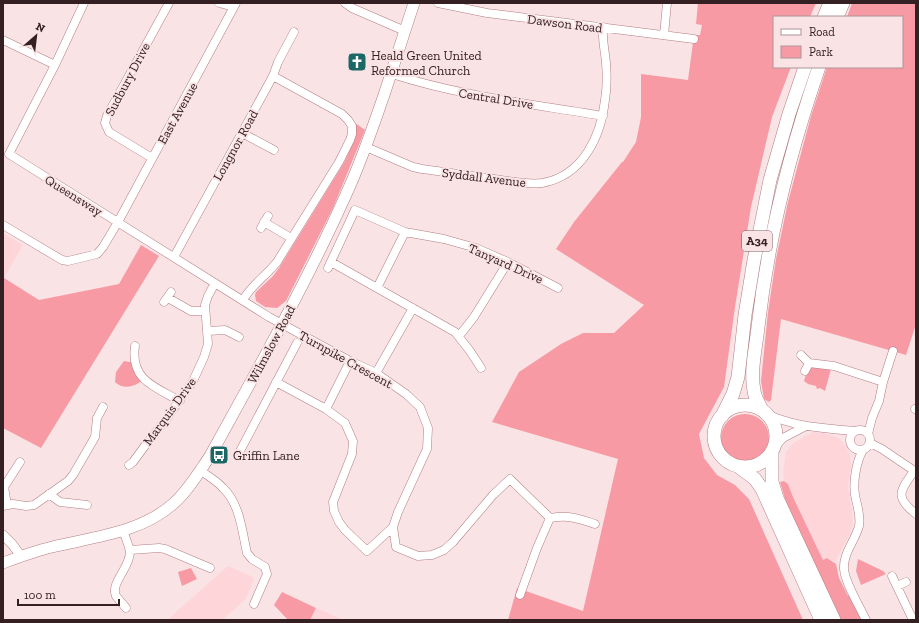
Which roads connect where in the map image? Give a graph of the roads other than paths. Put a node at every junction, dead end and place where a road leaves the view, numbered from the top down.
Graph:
1 (84, 3) edge
2 (169, 3) edge
3 (219, 3) edge
4 (345, 3) edge
5 (414, 3) edge
6 (438, 3) edge
7 (666, 3) edge
8 (830, 3) edge
9 (843, 3) edge
10 (235, 5) edge
11 (824, 16) edge
12 (838, 16) edge
13 (603, 27) junction
14 (405, 31) junction
15 (294, 32) dead end
16 (664, 35) junction
17 (694, 39) dead end
18 (3, 40) edge
19 (55, 65) junction
20 (805, 68) edge
21 (819, 68) edge
22 (392, 74) junction
23 (273, 76) junction
24 (602, 116) junction
25 (242, 133) junction
26 (366, 147) junction
27 (274, 150) dead end
28 (6, 151) edge
29 (152, 158) junction
30 (118, 222) junction
31 (264, 222) dead end
32 (3, 226) edge
33 (405, 232) junction
34 (291, 238) junction
35 (174, 257) junction
36 (508, 262) junction
37 (215, 283) junction
38 (377, 288) junction
39 (558, 288) dead end
40 (168, 297) dead end
41 (243, 300) junction
42 (413, 308) junction
43 (204, 311) junction
44 (283, 324) junction
45 (208, 331) junction
46 (459, 336) junction
47 (240, 337) dead end
48 (297, 343) dead end
49 (135, 346) dead end
50 (893, 351) dead end
51 (801, 355) dead end
52 (350, 361) junction
53 (809, 363) junction
54 (481, 368) dead end
55 (805, 371) dead end
56 (376, 373) junction
57 (276, 382) junction
58 (883, 382) junction
59 (180, 401) junction
60 (103, 407) dead end
61 (326, 409) junction
62 (763, 412) junction
63 (722, 416) junction
64 (872, 418) junction
65 (806, 426) junction
66 (834, 429) junction
67 (856, 431) junction
68 (868, 434) junction
69 (870, 443) junction
70 (850, 445) junction
71 (773, 450) junction
72 (863, 450) junction
73 (240, 451) dead end
74 (20, 462) dead end
75 (857, 464) junction
76 (129, 465) dead end
77 (740, 467) junction
78 (200, 471) junction
79 (915, 472) edge
80 (49, 494) junction
81 (5, 505) edge
82 (88, 505) dead end
83 (916, 514) edge
84 (550, 518) junction
85 (595, 524) dead end
86 (393, 527) junction
87 (123, 530) junction
88 (3, 535) edge
89 (130, 550) junction
90 (21, 556) junction
91 (3, 563) edge
92 (210, 568) dead end
93 (892, 576) dead end
94 (906, 582) dead end
95 (897, 586) junction
96 (520, 594) dead end
97 (254, 604) dead end
98 (126, 608) dead end
99 (821, 620) edge
100 (834, 620) edge
101 (866, 620) edge
102 (913, 620) edge

1 - 19 street, Queensway
2 - 29 street, Sudbury Drive
3 - 10 street
4 - 14 street
5 - 14 main road, Wilmslow Road
6 - 13 street, Dawson Road
7 - 16 street
8 - 11 highway
9 - 12 highway
10 - 29 street, East Avenue
13 - 16 street, Dawson Road
13 - 24 street, Syddall Avenue
14 - 22 main road, Wilmslow Road
15 - 23 street, Longnor Road
16 - 17 street, Dawson Road
18 - 19 street
19 - 28 street, Queensway
20 - 63 highway, A34
21 - 62 highway, A34
22 - 24 street, Central Drive
22 - 26 main road, Wilmslow Road
23 - 25 street, Longnor Road
23 - 34 street
24 - 26 street, Syddall Avenue
25 - 27 street
25 - 35 street, Longnor Road
26 - 44 main road, Wilmslow Road
28 - 30 street, Queensway
29 - 30 street, East Avenue
30 - 32 street, East Avenue
30 - 35 street, Queensway
31 - 34 street
33 - 36 street, Tanyard Drive
33 - 38 street
33 - 38 street, Tanyard Drive
34 - 41 street
35 - 37 street, Queensway
36 - 39 street, Tanyard Drive
36 - 46 street
37 - 41 street, Queensway
37 - 43 street
38 - 42 street
40 - 43 street
41 - 44 street, Queensway
42 - 46 street
42 - 56 street
43 - 45 street, Marquis Drive
44 - 52 street, Turnpike Crescent
44 - 78 main road, Wilmslow Road
45 - 47 street
45 - 59 street, Marquis Drive
46 - 54 street
48 - 57 street
49 - 59 street
50 - 58 street
51 - 53 street
52 - 56 street, Turnpike Crescent
52 - 61 street
53 - 55 street
53 - 58 street
56 - 86 street, Turnpike Crescent
57 - 61 street
57 - 73 street
58 - 64 street
59 - 76 street, Marquis Drive
60 - 80 street
61 - 86 street, Turnpike Crescent
62 - 63 highway
62 - 65 street
62 - 71 highway, A34
63 - 77 highway, A34
64 - 67 street
64 - 68 street
65 - 66 street
65 - 71 street
66 - 67 street
66 - 70 street
67 - 68 street
67 - 70 street
68 - 69 street
69 - 72 street
69 - 79 street
70 - 72 street
70 - 75 street
71 - 77 highway
71 - 100 highway, A34
72 - 75 street
74 - 81 street
75 - 101 street
77 - 99 highway, A34
78 - 87 main road, Wilmslow Road
78 - 97 street
79 - 83 street
80 - 81 street
80 - 82 street
84 - 85 street
84 - 86 street, Turnpike Crescent
84 - 96 street
87 - 89 street
87 - 90 main road, Wilmslow Road
88 - 90 street
89 - 92 street
89 - 98 street
90 - 91 main road, Wilmslow Road
93 - 95 street
94 - 95 street
95 - 102 street

